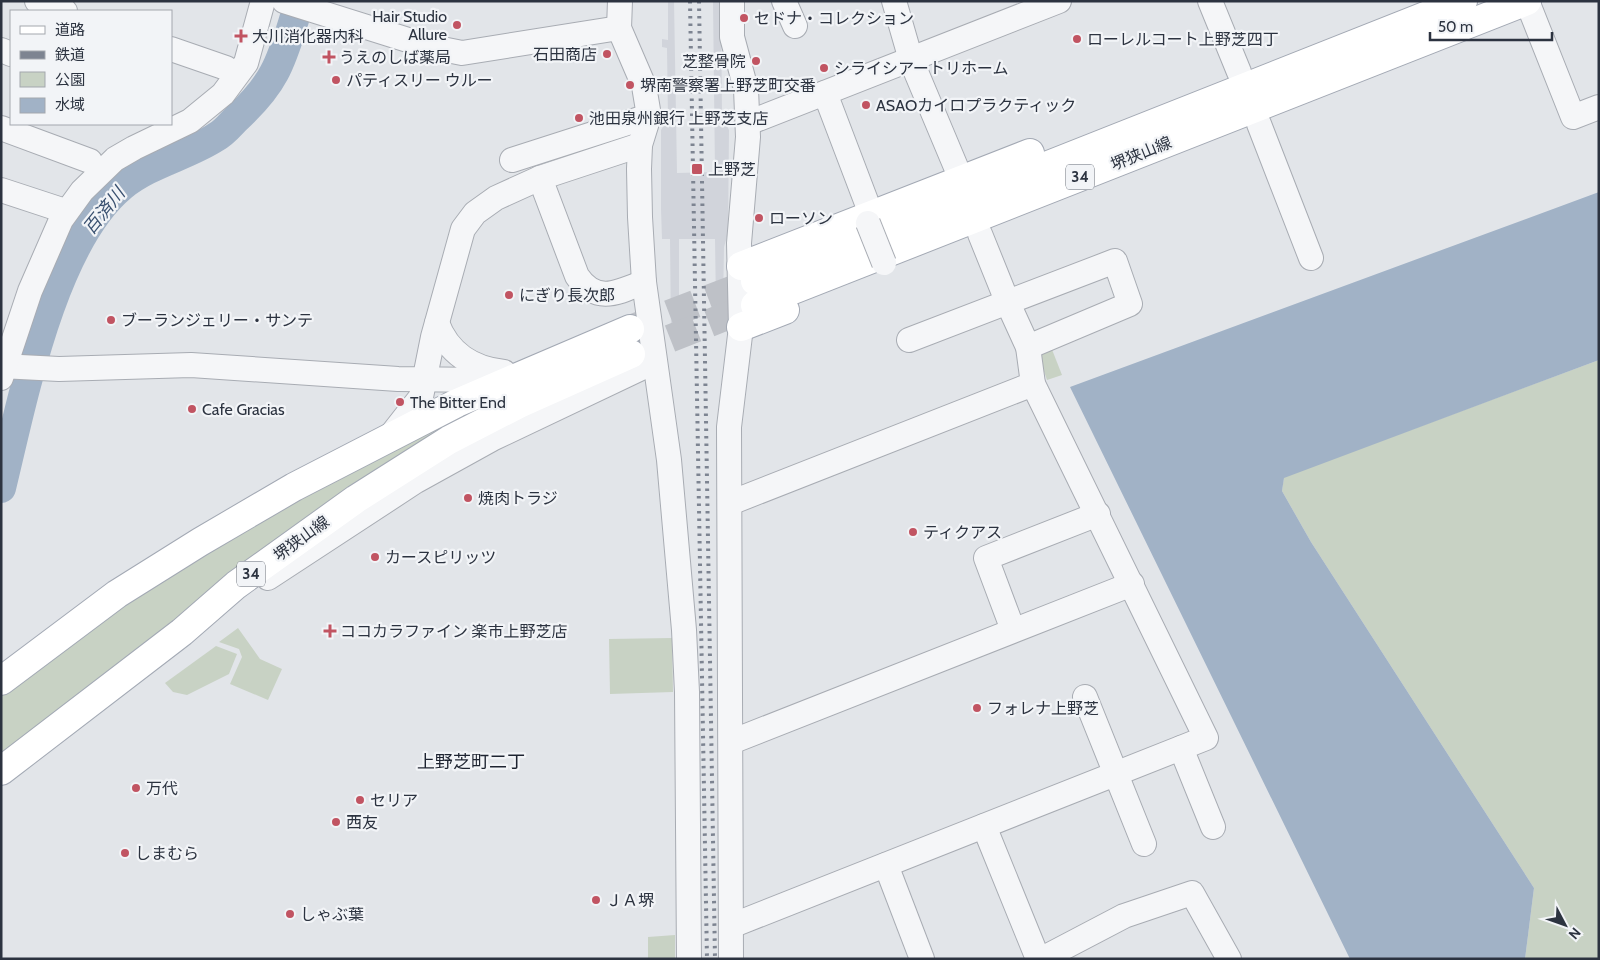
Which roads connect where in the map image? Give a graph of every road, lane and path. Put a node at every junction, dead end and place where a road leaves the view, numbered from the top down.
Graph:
1 (37, 1) edge
2 (263, 1) edge
3 (284, 1) edge
4 (620, 1) edge
5 (732, 1) edge
6 (784, 1) edge
7 (894, 1) edge
8 (1058, 1) edge
9 (1210, 1) edge
10 (1527, 1) edge
11 (1446, 4) edge
12 (321, 8) edge
13 (62, 10) edge
14 (795, 26) dead end
15 (620, 28) junction
16 (252, 45) junction
17 (1350, 46) junction
18 (172, 49) edge
19 (1405, 49) junction
20 (911, 60) junction
21 (226, 68) junction
22 (1239, 72) junction
23 (825, 93) junction
24 (1599, 107) edge
25 (172, 113) edge
26 (649, 116) junction
27 (748, 123) junction
28 (1259, 124) junction
29 (149, 125) edge
30 (1, 128) edge
31 (640, 145) junction
32 (512, 160) dead end
33 (90, 161) junction
34 (540, 178) junction
35 (961, 179) junction
36 (1, 190) edge
37 (62, 215) junction
38 (868, 218) junction
39 (980, 234) junction
40 (1311, 258) dead end
41 (885, 266) junction
42 (644, 282) junction
43 (748, 295) junction
44 (1007, 301) junction
45 (437, 323) junction
46 (909, 340) dead end
47 (1028, 347) junction
48 (638, 348) junction
49 (4, 369) edge
50 (426, 380) junction
51 (1033, 384) junction
52 (515, 387) junction
53 (461, 407) junction
54 (390, 436) junction
55 (449, 440) junction
56 (730, 503) junction
57 (1098, 514) junction
58 (1132, 584) junction
59 (1013, 630) junction
60 (182, 632) junction
61 (1, 681) edge
62 (1085, 697) dead end
63 (731, 742) junction
64 (1181, 748) junction
65 (1, 771) edge
66 (1116, 774) junction
67 (984, 826) junction
68 (1213, 827) dead end
69 (1144, 844) dead end
70 (886, 864) junction
71 (731, 926) junction
72 (689, 959) edge
73 (731, 959) edge
74 (922, 959) edge
75 (1040, 959) edge
76 (1229, 959) edge

1 - 13 street
2 - 16 street
3 - 12 street
4 - 15 street
5 - 27 street
6 - 14 street
7 - 20 street
8 - 20 street
9 - 22 street
10 - 19 main road, 堺狭山線 / 34
10 - 24 street
11 - 17 main road, 堺狭山線 / 34
12 - 15 street
15 - 26 street
16 - 21 street
16 - 37 street
17 - 22 main road
17 - 43 main road, 堺狭山線 / 34
18 - 21 street
19 - 28 main road
19 - 43 main road, 堺狭山線 / 34
20 - 23 street
20 - 35 street
21 - 25 street
22 - 35 main road
23 - 27 street
23 - 38 street
26 - 31 street
26 - 32 street
27 - 43 street
28 - 39 main road
28 - 40 street
29 - 33 street
30 - 33 street
31 - 34 street
31 - 42 street
33 - 37 street
34 - 42 street
34 - 45 street
35 - 38 main road
36 - 37 street
37 - 49 street
38 - 41 street, bridge
38 - 43 main road
39 - 41 main road
39 - 44 street
41 - 43 main road
42 - 48 street
43 - 56 street
44 - 46 street
44 - 47 street
44 - 47 street
45 - 50 street
45 - 52 street
47 - 51 street
48 - 52 main road, 堺狭山線 / 34
48 - 60 street
48 - 72 street
49 - 50 street
50 - 52 street
50 - 53 street
50 - 54 street
51 - 56 street
51 - 57 street
52 - 53 main road, 堺狭山線 / 34
52 - 55 main road, 堺狭山線 / 34
53 - 54 main road, 堺狭山線 / 34
53 - 55 street
54 - 61 main road, 堺狭山線 / 34
55 - 60 main road, 堺狭山線 / 34
56 - 63 street
57 - 58 street
57 - 59 street
58 - 59 street
58 - 64 street
59 - 63 street
60 - 65 main road, 堺狭山線 / 34
62 - 66 street
63 - 71 street
64 - 66 street
64 - 68 street
66 - 67 street
66 - 69 street
67 - 70 street
67 - 75 street
70 - 71 street
70 - 74 street
71 - 73 street
75 - 76 street

